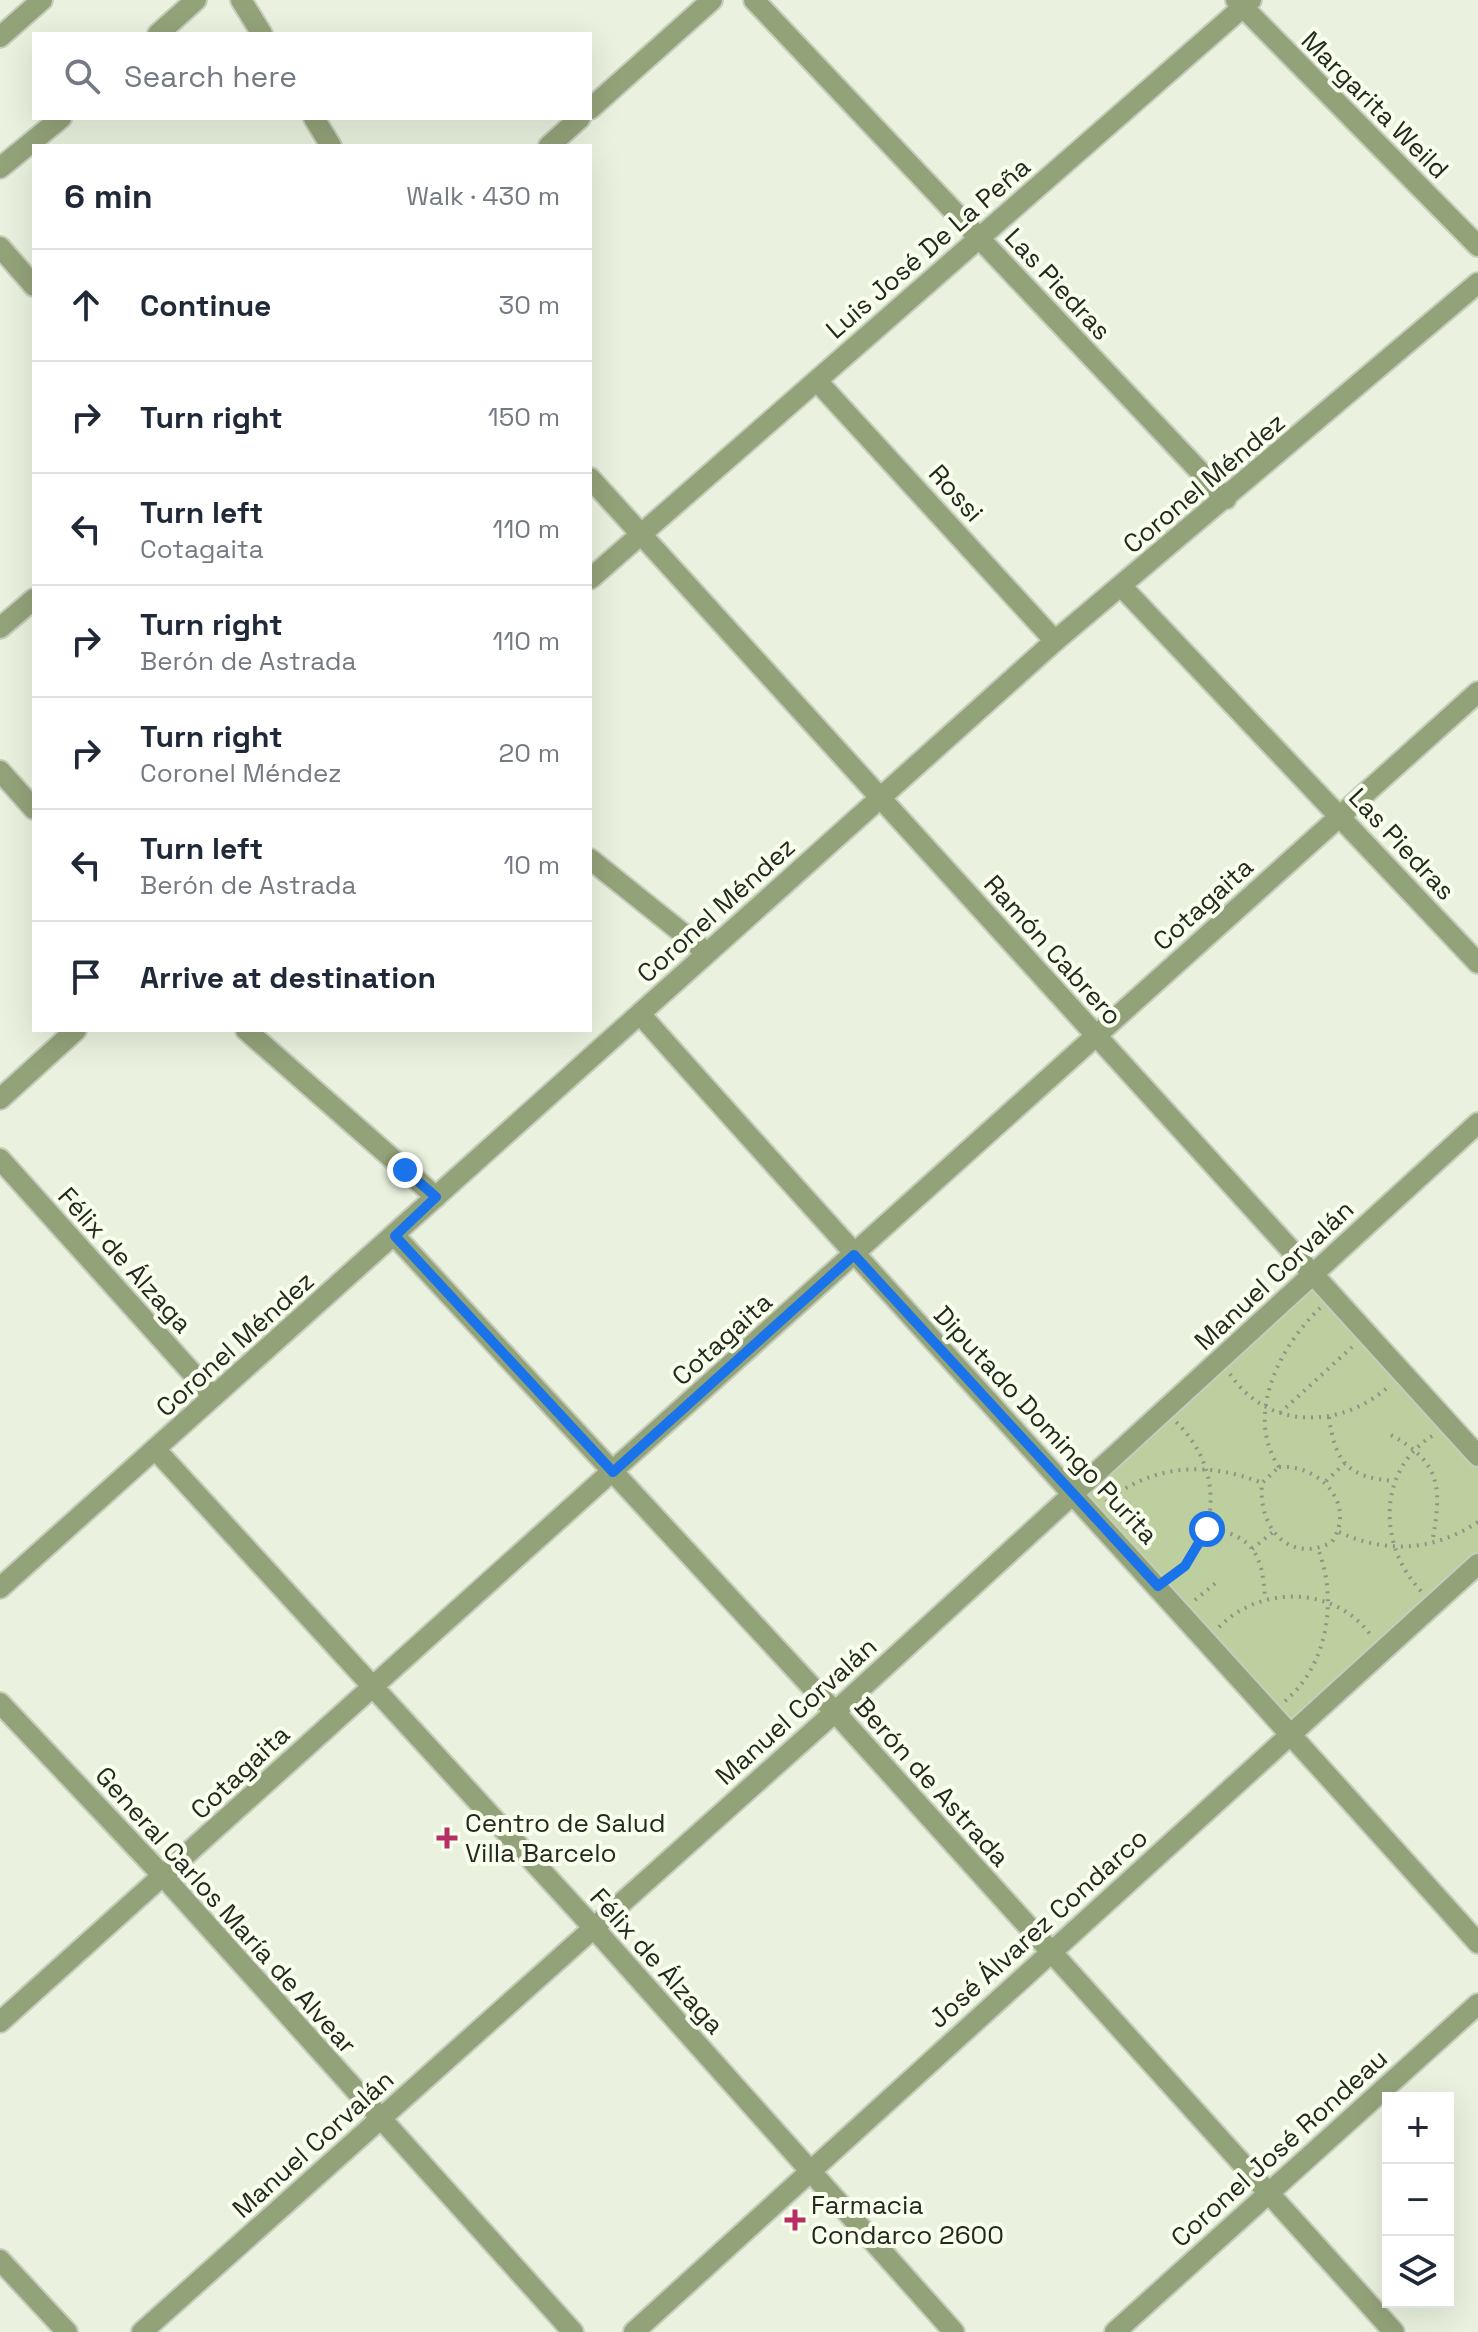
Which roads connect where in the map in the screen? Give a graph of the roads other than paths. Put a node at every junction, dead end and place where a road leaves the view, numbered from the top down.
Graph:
1 (42, 0) edge
2 (196, 0) edge
3 (241, 0) edge
4 (712, 0) edge
5 (754, 0) edge
6 (1243, 2) edge
7 (160, 32) edge
8 (261, 32) edge
9 (0, 37) edge
10 (592, 107) edge
11 (59, 120) edge
12 (315, 120) edge
13 (578, 120) edge
14 (330, 144) edge
15 (551, 144) edge
16 (0, 168) edge
17 (978, 238) junction
18 (1478, 246) edge
19 (0, 247) edge
20 (1478, 283) edge
21 (32, 284) edge
22 (817, 381) junction
23 (592, 480) edge
24 (1226, 499) junction
25 (640, 535) junction
26 (592, 577) edge
27 (1122, 587) junction
28 (32, 601) edge
29 (0, 628) edge
30 (1055, 641) junction
31 (1478, 692) edge
32 (0, 771) edge
33 (881, 797) junction
34 (32, 807) edge
35 (1339, 816) junction
36 (592, 861) edge
37 (706, 952) junction
38 (1478, 963) edge
39 (640, 1014) junction
40 (74, 1032) edge
41 (248, 1032) edge
42 (1096, 1037) junction
43 (0, 1099) edge
44 (1478, 1123) edge
45 (0, 1159) edge
46 (436, 1197) junction
47 (395, 1236) junction
48 (854, 1255) junction
49 (1315, 1274) junction
50 (212, 1395) junction
51 (156, 1450) junction
52 (1478, 1456) edge
53 (613, 1472) junction
54 (1074, 1494) junction
55 (1478, 1564) edge
56 (0, 1588) edge
57 (371, 1687) junction
58 (0, 1703) edge
59 (835, 1712) junction
60 (1290, 1732) junction
61 (164, 1877) junction
62 (592, 1926) junction
63 (1478, 1943) edge
64 (1051, 1954) junction
65 (1478, 2004) edge
66 (0, 2022) edge
67 (381, 2120) junction
68 (808, 2171) junction
69 (1268, 2193) junction
70 (0, 2260) edge
71 (67, 2332) edge
72 (142, 2332) edge
73 (573, 2332) edge
74 (634, 2332) edge
75 (954, 2332) edge
76 (1115, 2332) edge
77 (1394, 2332) edge

1 - 9 street
2 - 7 street
3 - 8 street
4 - 10 street
5 - 17 street, Las Piedras
6 - 17 street, Luis José De La Peña
6 - 18 street, Margarita Weild
11 - 16 street
12 - 14 street
13 - 15 street
17 - 22 street, Luis José De La Peña
17 - 24 street, Las Piedras
19 - 21 street
20 - 24 street, Coronel Méndez
22 - 25 street, Luis José De La Peña
22 - 30 street, Rossi
23 - 25 street, Ramón Cabrero
24 - 27 street, Coronel Méndez
25 - 26 street, Luis José De La Peña
25 - 33 street, Ramón Cabrero
27 - 30 street, Coronel Méndez
27 - 35 street, Las Piedras
28 - 29 street
30 - 33 street, Coronel Méndez
31 - 35 street, Cotagaita
32 - 34 street
33 - 37 street, Coronel Méndez
33 - 42 street, Ramón Cabrero
35 - 38 street, Las Piedras
35 - 42 street, Cotagaita
36 - 37 street
37 - 39 street, Coronel Méndez
39 - 46 street, Coronel Méndez
39 - 48 street, Diputado Domingo Purita
40 - 43 street
41 - 46 street
42 - 48 street, Cotagaita
42 - 49 street, Ramón Cabrero
44 - 49 street, Manuel Corvalán
45 - 50 street, Félix de Álzaga
46 - 47 street, Coronel Méndez
47 - 50 street, Coronel Méndez
47 - 53 street, Berón de Astrada
48 - 53 street, Cotagaita
48 - 54 street, Diputado Domingo Purita
49 - 52 street, Ramón Cabrero
49 - 54 street, Manuel Corvalán
50 - 51 street, Coronel Méndez
51 - 56 street, Coronel Méndez
51 - 57 street, Félix de Álzaga
53 - 57 street, Cotagaita
53 - 59 street, Berón de Astrada
54 - 59 street, Manuel Corvalán
54 - 60 street, Diputado Domingo Purita
55 - 60 street, José Álvarez Condarco
57 - 61 street, Cotagaita
57 - 62 street, Félix de Álzaga
58 - 61 street, General Carlos María de Alvear
59 - 62 street, Manuel Corvalán
59 - 64 street, Berón de Astrada
60 - 63 street, Diputado Domingo Purita
60 - 64 street, José Álvarez Condarco
61 - 66 street, Cotagaita
61 - 67 street, General Carlos María de Alvear
62 - 67 street, Manuel Corvalán
62 - 68 street, Félix de Álzaga
64 - 68 street, José Álvarez Condarco
64 - 69 street, Berón de Astrada
65 - 69 street, Coronel José Rondeau
67 - 72 street, Manuel Corvalán
67 - 73 street, General Carlos María de Alvear
68 - 74 street, José Álvarez Condarco
68 - 75 street, Félix de Álzaga
69 - 76 street, Coronel José Rondeau
69 - 77 street, Berón de Astrada
70 - 71 street

